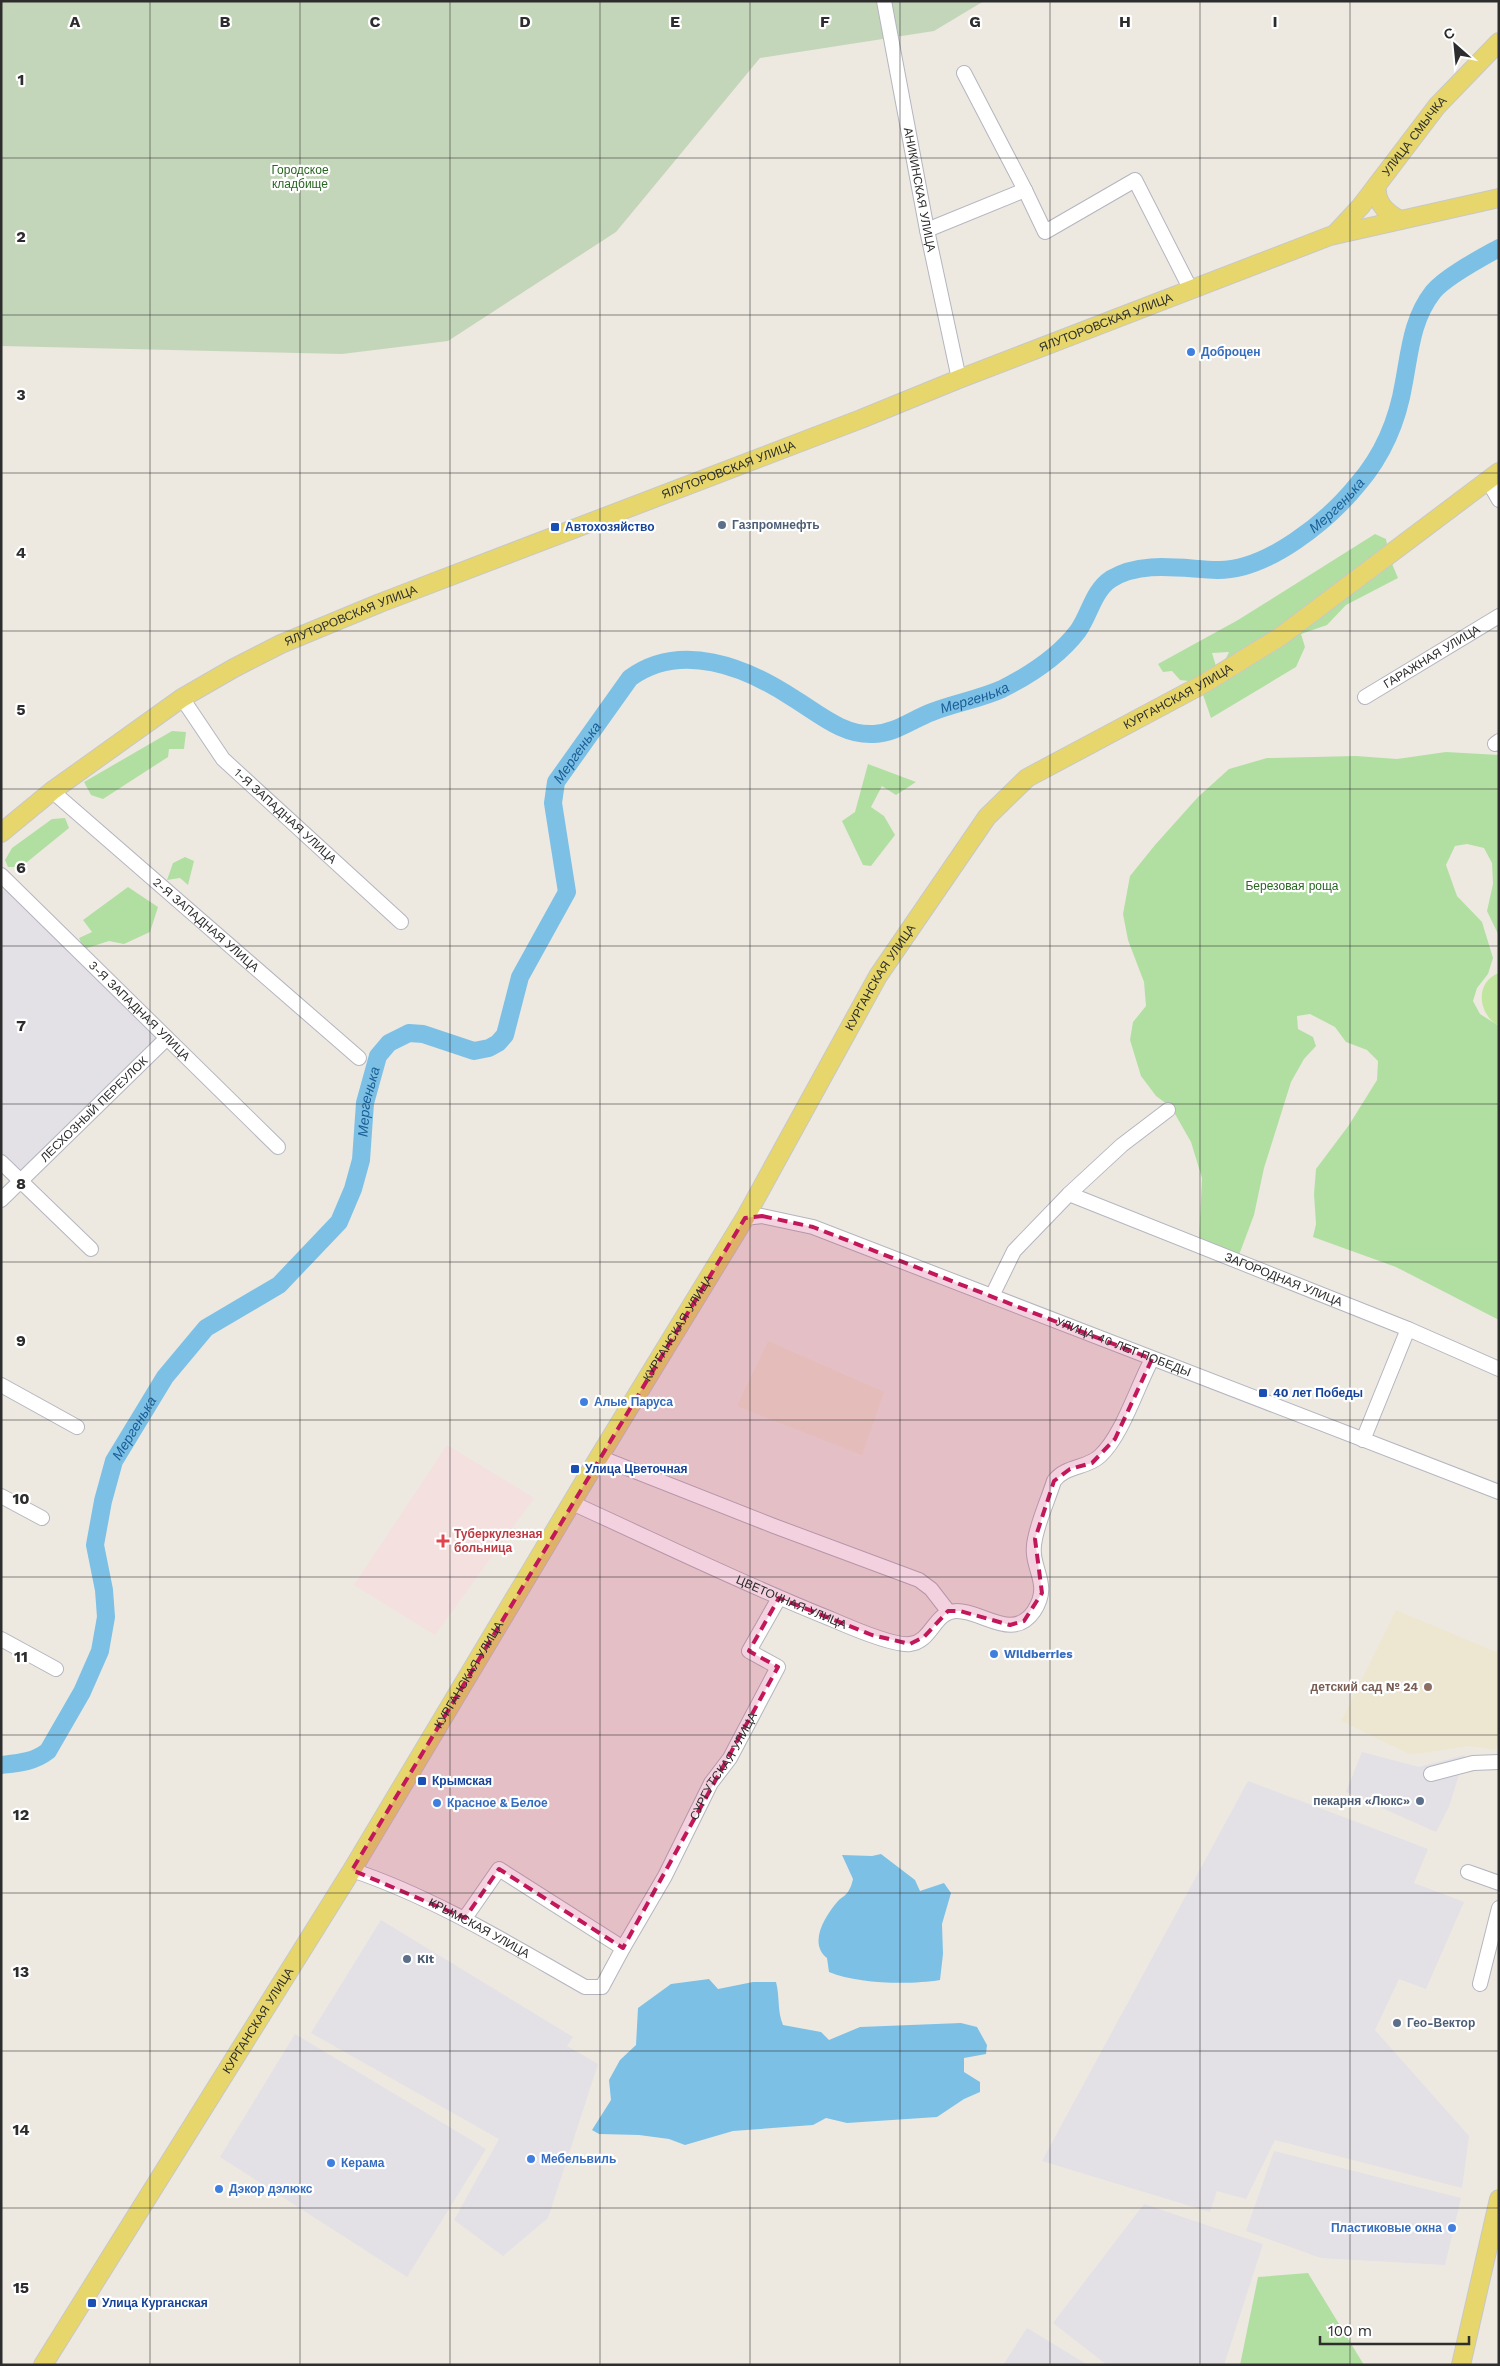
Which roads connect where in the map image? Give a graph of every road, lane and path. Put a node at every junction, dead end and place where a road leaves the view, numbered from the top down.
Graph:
1 (884, 1) edge
2 (1499, 42) edge
3 (964, 73) dead end
4 (1377, 185) junction
5 (1025, 190) junction
6 (1499, 198) edge
7 (1400, 220) junction
8 (927, 230) junction
9 (1335, 234) junction
10 (1191, 290) junction
11 (959, 379) junction
12 (1493, 477) edge
13 (1499, 500) edge
14 (1499, 616) edge
15 (1365, 697) dead end
16 (182, 698) junction
17 (52, 791) junction
18 (1, 833) edge
19 (1, 875) edge
20 (401, 922) dead end
21 (166, 1040) junction
22 (359, 1058) dead end
23 (1168, 1110) dead end
24 (278, 1147) dead end
25 (1, 1162) edge
26 (22, 1182) junction
27 (1069, 1194) junction
28 (1, 1200) edge
29 (745, 1218) junction
30 (91, 1249) dead end
31 (992, 1296) junction
32 (1408, 1329) junction
33 (1152, 1359) junction
34 (1499, 1369) edge
35 (1, 1385) edge
36 (77, 1427) dead end
37 (1363, 1440) junction
38 (599, 1457) junction
39 (1499, 1492) edge
40 (1, 1496) edge
41 (572, 1503) junction
42 (42, 1518) dead end
43 (779, 1598) junction
44 (948, 1611) junction
45 (1, 1639) edge
46 (56, 1669) dead end
47 (1499, 1762) edge
48 (1431, 1774) dead end
49 (352, 1870) junction
50 (1468, 1872) dead end
51 (1499, 1884) edge
52 (1499, 1908) edge
53 (465, 1918) junction
54 (623, 1948) junction
55 (1480, 1984) dead end
56 (1499, 2199) edge
57 (1496, 2221) edge
58 (42, 2365) edge
59 (1461, 2365) edge

1 - 8 street, АНИКИНСКАЯ УЛИЦА
2 - 4 main road, УЛИЦА СМЫЧКА
3 - 5 street
4 - 7 main road
4 - 9 main road, УЛИЦА СМЫЧКА
5 - 8 street
5 - 10 street
6 - 7 main road, ЯЛУТОРОВСКАЯ УЛИЦА
7 - 9 main road, ЯЛУТОРОВСКАЯ УЛИЦА
8 - 11 street, АНИКИНСКАЯ УЛИЦА
9 - 10 main road, ЯЛУТОРОВСКАЯ УЛИЦА
10 - 11 main road, ЯЛУТОРОВСКАЯ УЛИЦА
11 - 16 main road, ЯЛУТОРОВСКАЯ УЛИЦА
12 - 13 street
12 - 29 main road, КУРГАНСКАЯ УЛИЦА
14 - 15 street, ГАРАЖНАЯ УЛИЦА
16 - 17 main road, ЯЛУТОРОВСКАЯ УЛИЦА
16 - 20 street, 1-Я ЗАПАДНАЯ УЛИЦА
17 - 18 main road, ЯЛУТОРОВСКАЯ УЛИЦА
17 - 22 street, 2-Я ЗАПАДНАЯ УЛИЦА
19 - 21 street, 3-Я ЗАПАДНАЯ УЛИЦА
21 - 24 street, 3-Я ЗАПАДНАЯ УЛИЦА
21 - 26 street, ЛЕСХОЗНЫЙ ПЕРЕУЛОК
23 - 27 street
25 - 26 street
26 - 28 street, ЛЕСХОЗНЫЙ ПЕРЕУЛОК
26 - 30 street
27 - 31 street
27 - 32 street, ЗАГОРОДНАЯ УЛИЦА
29 - 31 street, УЛИЦА 40 ЛЕТ ПОБЕДЫ
29 - 38 main road, КУРГАНСКАЯ УЛИЦА
31 - 33 street, УЛИЦА 40 ЛЕТ ПОБЕДЫ
32 - 34 street, ЗАГОРОДНАЯ УЛИЦА
32 - 37 street
33 - 37 street, УЛИЦА 40 ЛЕТ ПОБЕДЫ
33 - 44 street
35 - 36 street
37 - 39 street, УЛИЦА 40 ЛЕТ ПОБЕДЫ
38 - 41 main road, КУРГАНСКАЯ УЛИЦА
38 - 44 street
40 - 42 street
41 - 43 street, ЦВЕТОЧНАЯ УЛИЦА
41 - 49 main road, КУРГАНСКАЯ УЛИЦА
43 - 44 street, ЦВЕТОЧНАЯ УЛИЦА
43 - 54 street, СУРГУТСКАЯ УЛИЦА
45 - 46 street
47 - 48 street
49 - 53 street, КРЫМСКАЯ УЛИЦА
49 - 58 main road, КУРГАНСКАЯ УЛИЦА
50 - 51 street
52 - 55 street
53 - 54 street, КРЫМСКАЯ УЛИЦА
53 - 54 street
56 - 57 main road
57 - 59 main road

